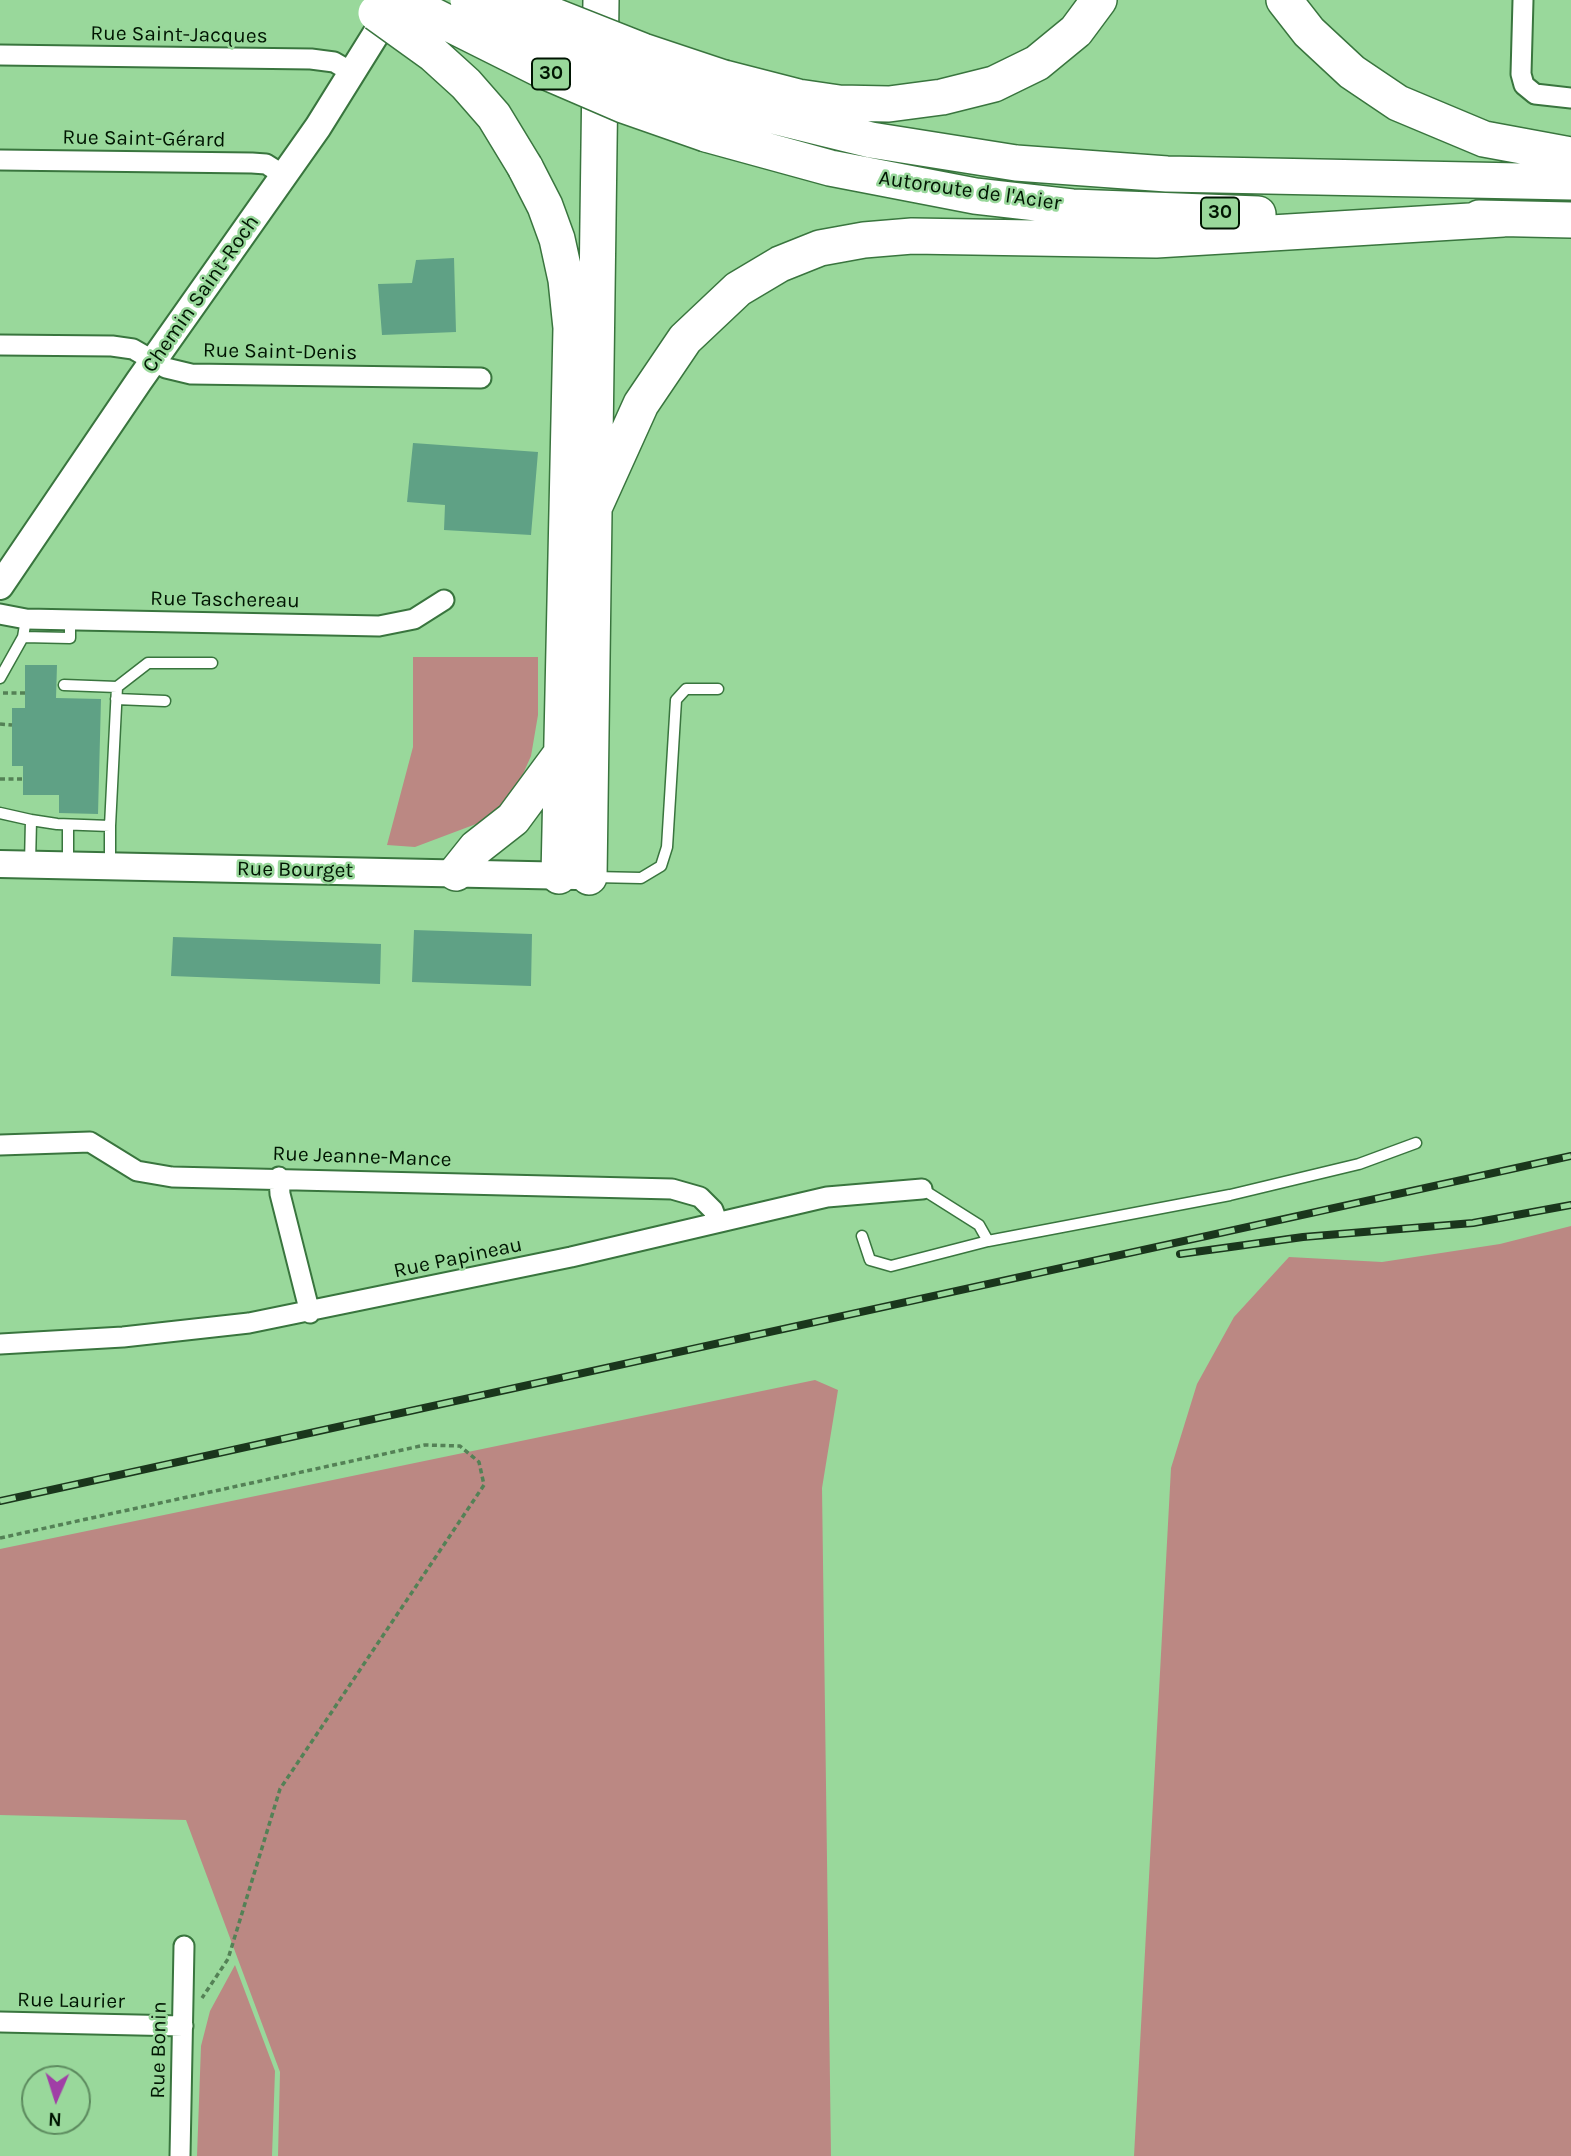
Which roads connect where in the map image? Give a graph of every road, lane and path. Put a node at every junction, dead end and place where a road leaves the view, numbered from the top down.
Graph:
1 (359, 0) edge
2 (397, 0) edge
3 (402, 0) edge
4 (468, 0) edge
5 (514, 0) edge
6 (601, 0) edge
7 (1100, 0) edge
8 (1284, 0) edge
9 (1523, 0) edge
10 (0, 55) edge
11 (353, 73) junction
12 (1571, 98) edge
13 (716, 105) junction
14 (1571, 155) edge
15 (0, 160) edge
16 (285, 176) junction
17 (1571, 182) edge
18 (1503, 219) junction
19 (1571, 220) edge
20 (0, 345) edge
21 (153, 361) junction
22 (481, 378) dead end
23 (594, 508) junction
24 (5, 569) edge
25 (444, 600) dead end
26 (0, 614) edge
27 (24, 628) junction
28 (212, 663) dead end
29 (0, 678) edge
30 (64, 685) dead end
31 (117, 687) junction
32 (718, 689) dead end
33 (0, 693) edge
34 (25, 693) dead end
35 (116, 699) junction
36 (164, 701) dead end
37 (0, 724) edge
38 (12, 725) dead end
39 (561, 754) junction
40 (0, 779) edge
41 (23, 779) dead end
42 (0, 813) edge
43 (31, 820) junction
44 (68, 824) junction
45 (110, 826) junction
46 (0, 864) edge
47 (30, 864) junction
48 (68, 865) junction
49 (110, 866) junction
50 (456, 873) junction
51 (574, 876) junction
52 (1416, 1143) dead end
53 (0, 1145) edge
54 (279, 1177) junction
55 (922, 1189) joint
56 (717, 1221) junction
57 (862, 1236) dead end
58 (988, 1241) junction
59 (310, 1313) junction
60 (0, 1344) edge
61 (0, 1538) edge
62 (184, 1946) dead end
63 (0, 2022) edge
64 (183, 2026) junction
65 (180, 2156) edge

1 - 39 highway, bridge
2 - 11 main road, Chemin Saint-Roch
3 - 13 highway, Autoroute de l'Acier / 30, bridge
4 - 13 highway, Autoroute de l'Acier / 30, bridge
5 - 13 highway, bridge
6 - 23 highway
7 - 13 highway
8 - 14 highway
9 - 12 street
10 - 11 street, Rue Saint-Jacques
11 - 16 main road, Chemin Saint-Roch
13 - 17 highway, Autoroute de l'Acier / 30
13 - 18 highway, Autoroute de l'Acier / 30
15 - 16 street, Rue Saint-Gérard
16 - 21 main road, Chemin Saint-Roch
18 - 19 highway, Autoroute de l'Acier / 30
18 - 23 highway
20 - 21 street, Rue Saint-Denis
21 - 22 street, Rue Saint-Denis
21 - 24 main road, Chemin Saint-Roch
23 - 51 highway
25 - 27 street, Rue Taschereau
26 - 27 street, Rue Taschereau
27 - 29 lane
28 - 31 lane
30 - 31 lane
31 - 35 lane
32 - 51 lane
33 - 34 path
35 - 36 lane
35 - 45 lane
37 - 38 path
39 - 50 highway
39 - 51 highway
40 - 41 path
42 - 43 lane
43 - 44 lane
43 - 47 lane
44 - 45 lane
44 - 48 lane
45 - 49 lane
46 - 47 main road, Rue Bourget
47 - 48 main road, Rue Bourget
48 - 49 main road, Rue Bourget
49 - 50 main road, Rue Bourget
50 - 51 main road, Rue Bourget
52 - 58 lane
53 - 54 street, Rue Jeanne-Mance
54 - 56 street, Rue Jeanne-Mance
54 - 59 street
55 - 56 street, Rue Papineau
55 - 58 lane
56 - 59 street, Rue Papineau
57 - 58 lane
59 - 60 street, Rue Papineau
61 - 64 path
62 - 64 street, Rue Bonin
63 - 64 street, Rue Laurier
64 - 65 street, Rue Bonin

